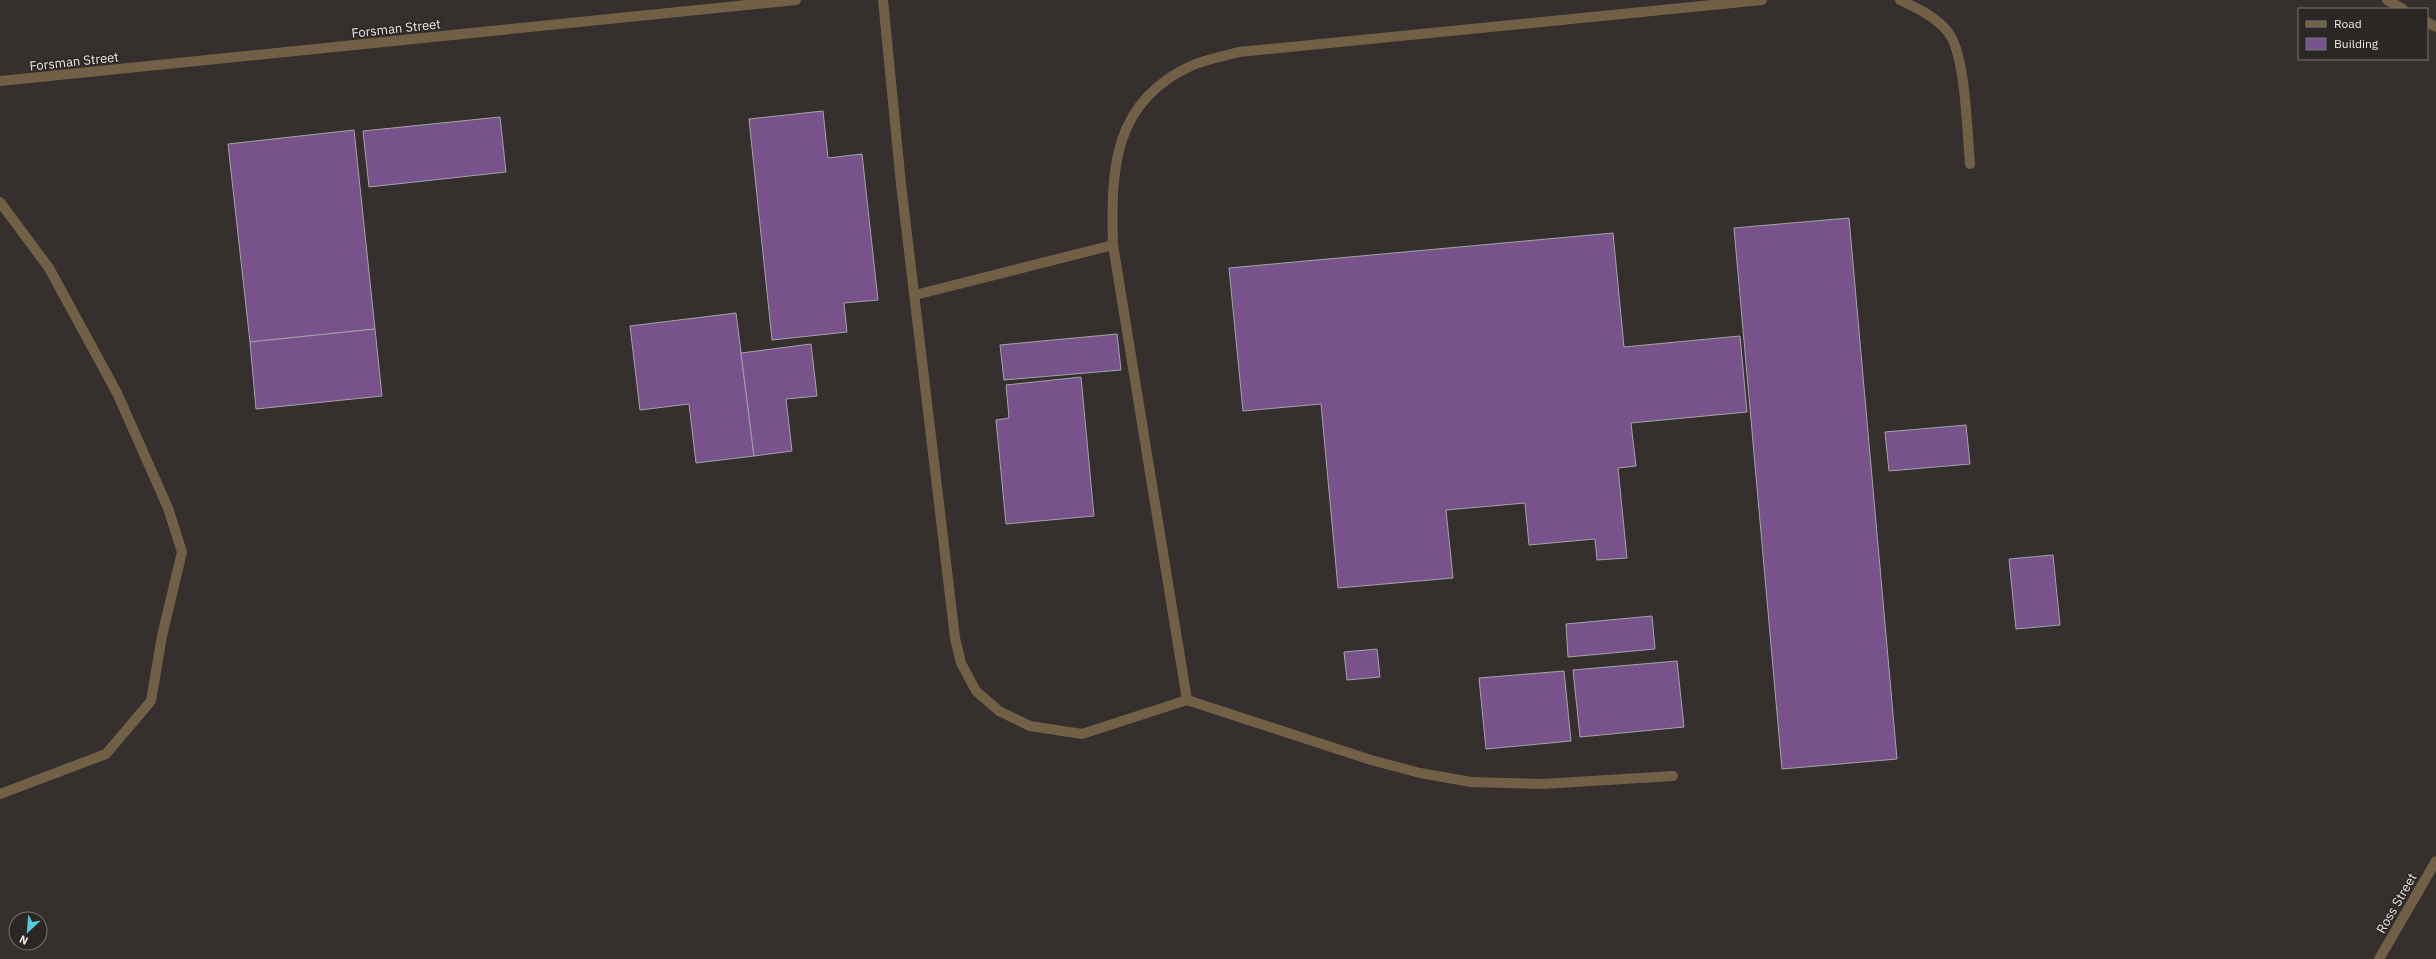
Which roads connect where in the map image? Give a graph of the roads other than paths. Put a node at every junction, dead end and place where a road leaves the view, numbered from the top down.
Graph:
1 (796, 0) edge
2 (883, 0) edge
3 (1762, 0) edge
4 (1900, 0) edge
5 (2387, 0) edge
6 (2401, 8) edge
7 (0, 81) edge
8 (1970, 164) dead end
9 (0, 202) edge
10 (1113, 245) junction
11 (915, 295) junction
12 (1188, 700) junction
13 (1673, 776) dead end
14 (0, 794) edge
15 (2436, 861) edge
16 (2378, 959) edge

1 - 7 street, Forsman Street
2 - 11 street
3 - 10 street
4 - 8 street
5 - 6 street
9 - 14 street
10 - 11 street
10 - 12 street
11 - 12 street
12 - 13 street
15 - 16 street, Ross Street

